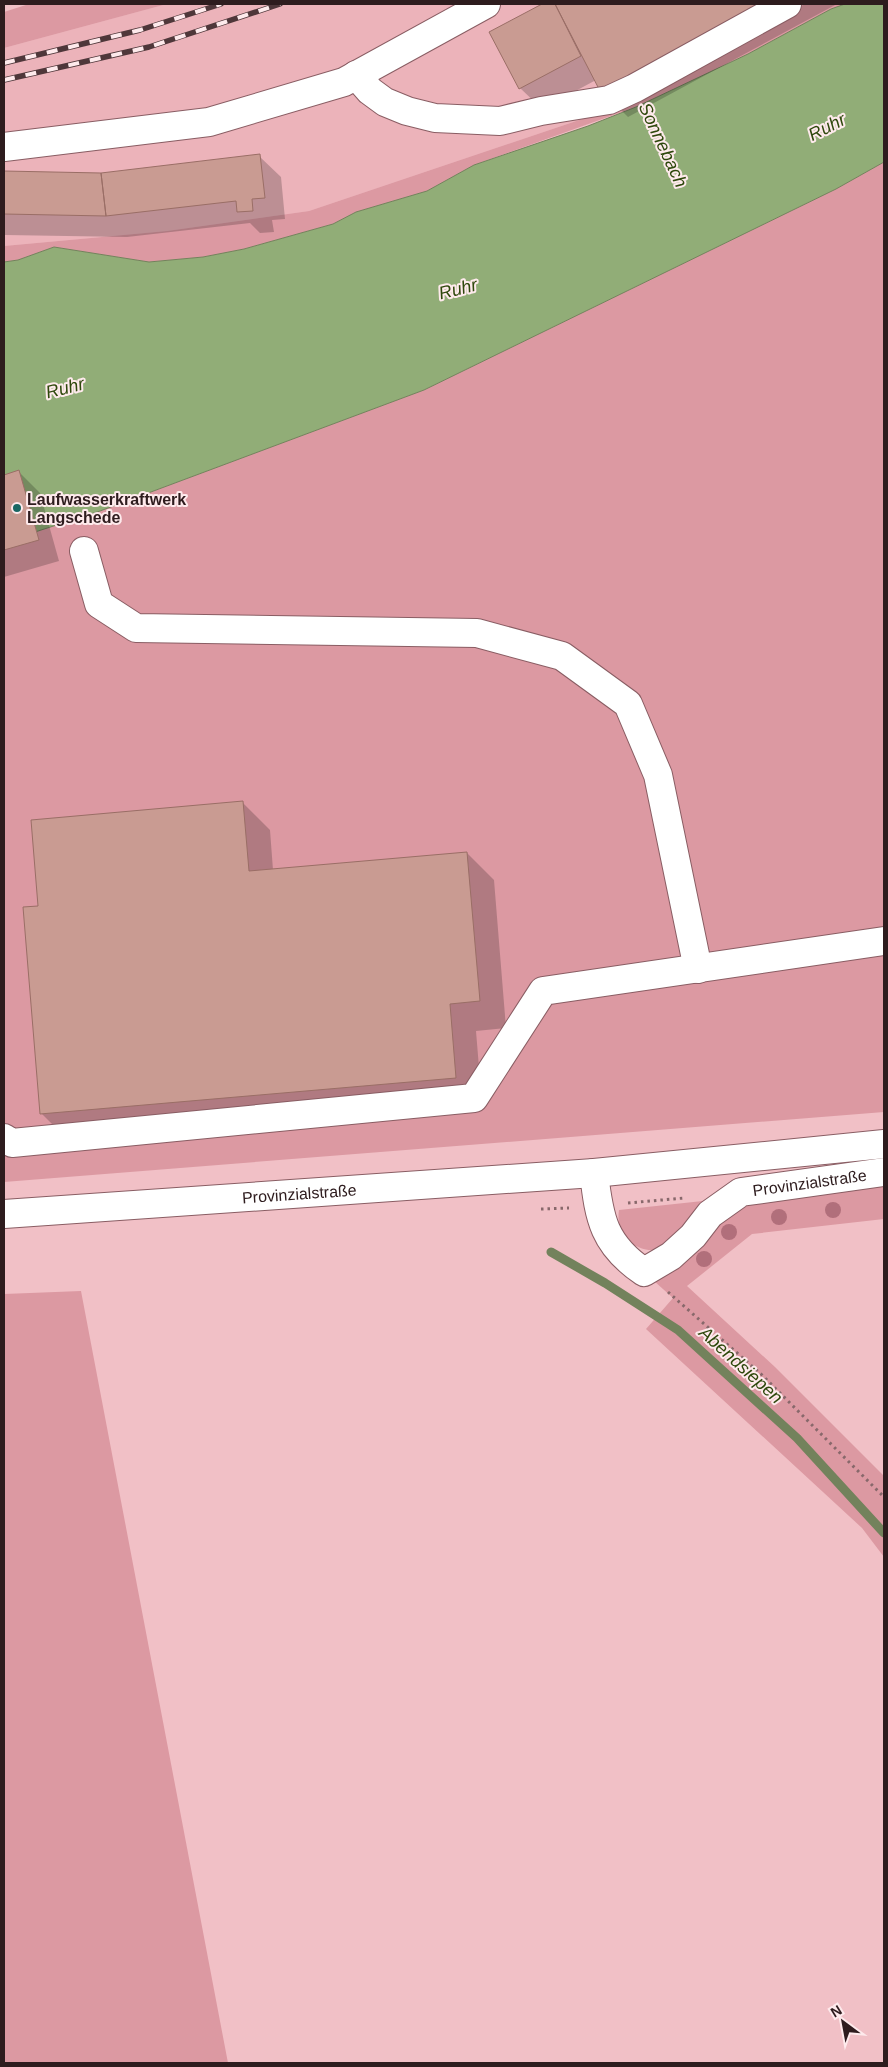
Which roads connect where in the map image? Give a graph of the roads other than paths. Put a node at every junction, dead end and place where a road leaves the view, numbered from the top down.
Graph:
1 (486, 4) edge
2 (787, 4) edge
3 (356, 75) junction
4 (4, 146) edge
5 (84, 551) dead end
6 (884, 941) edge
7 (698, 969) junction
8 (4, 1138) edge
9 (884, 1144) edge
10 (594, 1172) junction
11 (884, 1172) edge
12 (4, 1214) edge

1 - 3 main road
2 - 3 main road
3 - 4 main road
5 - 7 main road
6 - 7 main road
7 - 8 main road
9 - 10 main road, Provinzialstraße
10 - 11 main road, Provinzialstraße
10 - 12 main road, Provinzialstraße

